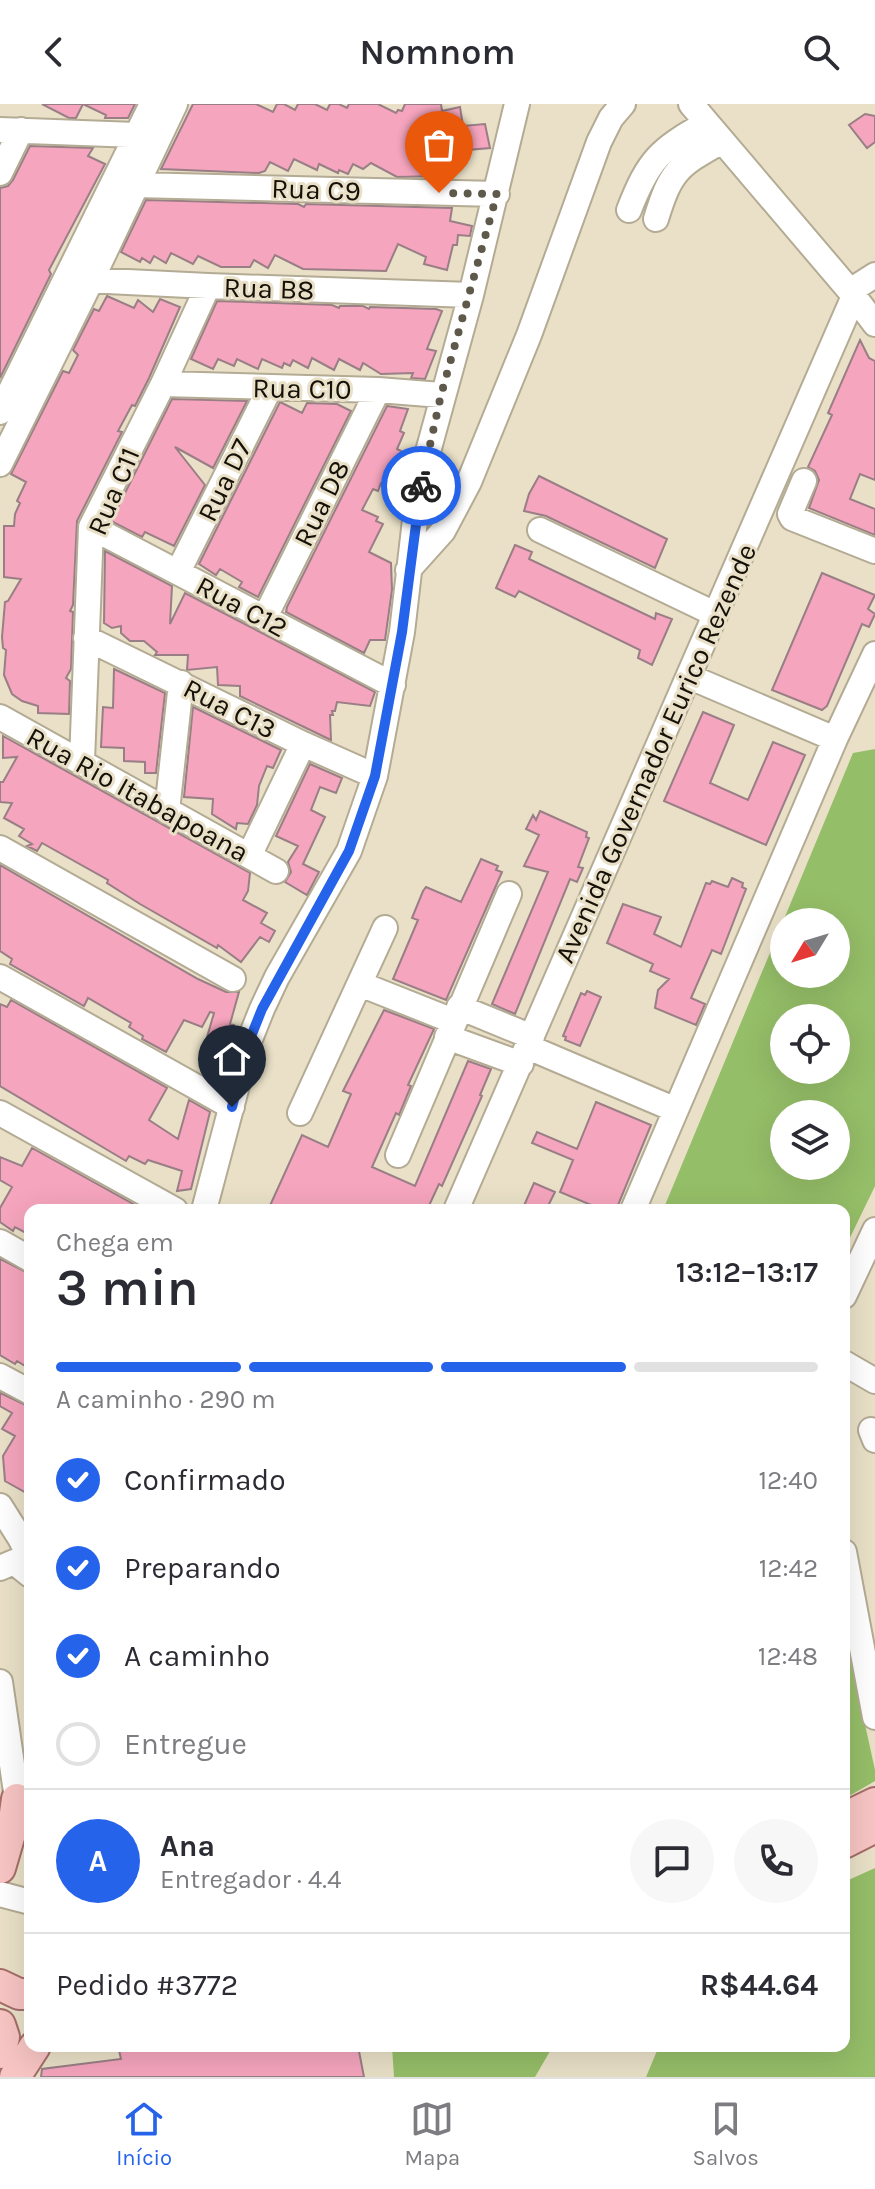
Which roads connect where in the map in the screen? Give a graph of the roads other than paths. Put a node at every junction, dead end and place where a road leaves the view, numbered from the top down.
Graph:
1 (152, 104) edge
2 (175, 104) edge
3 (517, 104) edge
4 (623, 104) edge
5 (691, 104) edge
6 (10, 130) edge
7 (714, 132) junction
8 (136, 135) junction
9 (0, 173) edge
10 (136, 185) junction
11 (497, 194) junction
12 (629, 210) dead end
13 (656, 219) dead end
14 (875, 275) edge
15 (79, 280) junction
16 (208, 286) junction
17 (852, 294) junction
18 (471, 295) junction
19 (875, 324) edge
20 (163, 384) junction
21 (270, 388) junction
22 (378, 390) junction
23 (441, 395) junction
24 (0, 412) edge
25 (0, 464) edge
26 (804, 481) dead end
27 (91, 527) junction
28 (540, 530) dead end
29 (875, 551) edge
30 (408, 570) junction
31 (178, 572) junction
32 (715, 614) junction
33 (265, 617) junction
34 (86, 638) junction
35 (875, 654) edge
36 (690, 677) junction
37 (181, 683) junction
38 (393, 685) junction
39 (0, 717) edge
40 (835, 739) junction
41 (303, 744) junction
42 (82, 761) junction
43 (375, 776) junction
44 (167, 811) junction
45 (0, 848) edge
46 (249, 856) junction
47 (276, 871) dead end
48 (509, 894) dead end
49 (385, 928) dead end
50 (0, 977) edge
51 (233, 979) dead end
52 (360, 984) junction
53 (453, 1022) junction
54 (527, 1049) junction
55 (232, 1107) junction
56 (676, 1110) junction
57 (0, 1113) edge
58 (300, 1113) dead end
59 (398, 1155) dead end
60 (164, 1204) edge
61 (206, 1204) edge
62 (459, 1204) edge
63 (636, 1204) edge
64 (875, 1230) edge
65 (0, 1242) edge
66 (24, 1256) edge
67 (850, 1283) edge
68 (850, 1366) edge
69 (0, 1376) edge
70 (875, 1381) edge
71 (24, 1389) edge
72 (0, 1506) edge
73 (24, 1546) edge
74 (0, 1568) edge
75 (24, 1570) edge
76 (850, 1584) edge
77 (0, 1682) edge
78 (875, 1717) edge
79 (875, 1803) edge
80 (15, 1809) edge
81 (850, 1815) edge
82 (875, 1827) edge
83 (850, 1840) edge
84 (0, 1868) edge
85 (0, 1894) edge
86 (24, 1900) edge
87 (0, 1985) edge
88 (24, 1994) edge
89 (0, 2025) edge
90 (31, 2052) edge
91 (0, 2053) edge
92 (15, 2077) edge

1 - 8 street
2 - 10 street
3 - 11 street
4 - 30 street
5 - 7 street
6 - 8 street
6 - 9 street
7 - 12 street
7 - 13 street
7 - 17 street
8 - 15 street
10 - 11 street, Rua C9
10 - 15 street
11 - 18 street
14 - 17 street
15 - 16 street, Rua B8
15 - 24 street
15 - 25 street
16 - 18 street, Rua B8
16 - 20 street, Rua C11
17 - 19 street
17 - 32 street, Avenida Governador Eurico Rezende
18 - 23 street
20 - 21 street, Rua C10
20 - 27 street, Rua C11
21 - 22 street, Rua C10
21 - 31 street, Rua D7
22 - 23 street, Rua C10
22 - 33 street, Rua D8
23 - 30 street
26 - 29 street
27 - 31 street, Rua C12
27 - 34 street, Rua C11
28 - 32 street
30 - 38 street
31 - 33 street, Rua C12
32 - 36 street, Avenida Governador Eurico Rezende
33 - 38 street, Rua C12
34 - 37 street, Rua C13
34 - 42 street, Rua C11
35 - 40 street
36 - 40 street
36 - 54 street, Avenida Governador Eurico Rezende
37 - 41 street, Rua C13
37 - 44 street
38 - 43 street
39 - 42 street, Rua Rio Itabapoana
40 - 56 street
41 - 43 street, Rua C13
41 - 46 street
42 - 44 street, Rua Rio Itabapoana
43 - 55 street
44 - 46 street, Rua Rio Itabapoana
45 - 51 street
46 - 47 street, Rua Rio Itabapoana
48 - 53 street
49 - 52 street
50 - 55 street
52 - 53 street
52 - 58 street
53 - 54 street
53 - 59 street
54 - 56 street
54 - 62 street, Avenida Governador Eurico Rezende
55 - 61 street
56 - 63 street
57 - 60 street
64 - 67 street
65 - 66 street
68 - 70 street
69 - 71 street
72 - 73 street
74 - 75 street
76 - 78 street
77 - 80 street
79 - 81 main road
80 - 84 main road
82 - 83 main road
85 - 86 street
87 - 88 main road
89 - 91 main road
90 - 92 main road

